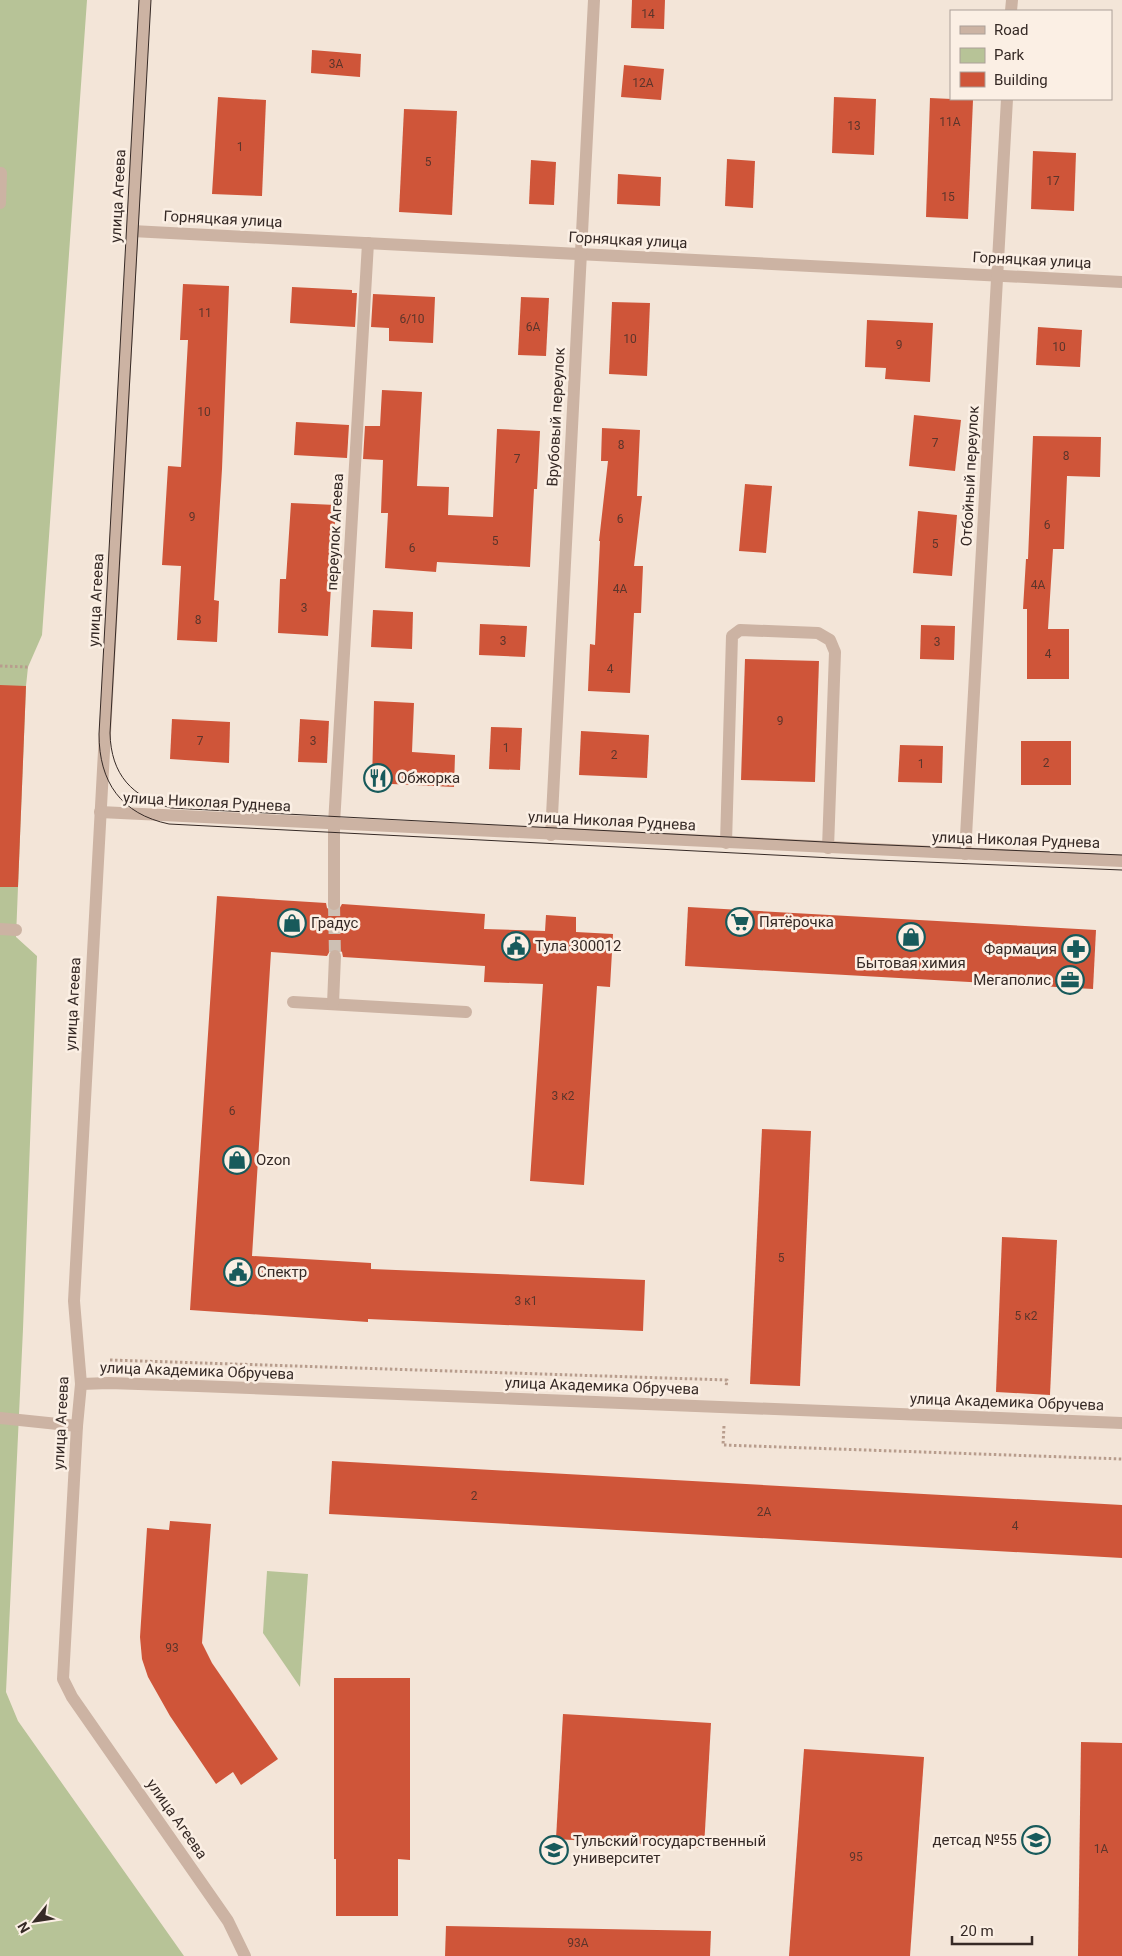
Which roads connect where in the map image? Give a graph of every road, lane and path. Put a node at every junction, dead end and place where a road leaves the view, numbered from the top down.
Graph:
1 (145, 0) edge
2 (594, 0) edge
3 (1007, 100) edge
4 (1, 173) dead end
5 (0, 203) edge
6 (132, 231) junction
7 (368, 243) junction
8 (581, 254) junction
9 (997, 274) junction
10 (1122, 282) edge
11 (0, 666) edge
12 (28, 667) dead end
13 (830, 798) dead end
14 (100, 812) junction
15 (830, 812) junction
16 (334, 824) junction
17 (551, 835) junction
18 (726, 843) junction
19 (828, 848) junction
20 (965, 854) junction
21 (1122, 861) edge
22 (334, 904) tunnel mouth
23 (0, 929) edge
24 (16, 930) dead end
25 (335, 956) tunnel mouth
26 (293, 1002) dead end
27 (333, 1004) junction
28 (466, 1012) dead end
29 (81, 1384) junction
30 (0, 1418) edge
31 (1122, 1423) edge
32 (77, 1426) junction
33 (245, 1956) edge

1 - 6 street, улица Агеева
2 - 8 street, Врубовый переулок
3 - 9 street, Отбойный переулок
4 - 5 street
6 - 7 street, Горняцкая улица
6 - 14 street, улица Агеева
7 - 8 street, Горняцкая улица
7 - 16 street, переулок Агеева
8 - 9 street, Горняцкая улица
8 - 17 street, Врубовый переулок
9 - 10 street, Горняцкая улица
9 - 20 street, Отбойный переулок
11 - 12 path
13 - 15 street
14 - 16 street, улица Николая Руднева
14 - 29 street, улица Агеева
15 - 18 street
15 - 19 street
16 - 17 street, улица Николая Руднева
16 - 22 street, переулок Агеева
17 - 18 street, улица Николая Руднева
18 - 19 street, улица Николая Руднева
19 - 20 street, улица Николая Руднева
20 - 21 street, улица Николая Руднева
23 - 24 street
25 - 27 street
26 - 27 street
27 - 28 street
29 - 31 street, улица Академика Обручева
29 - 32 street, улица Агеева
30 - 32 street
32 - 33 street, улица Агеева

